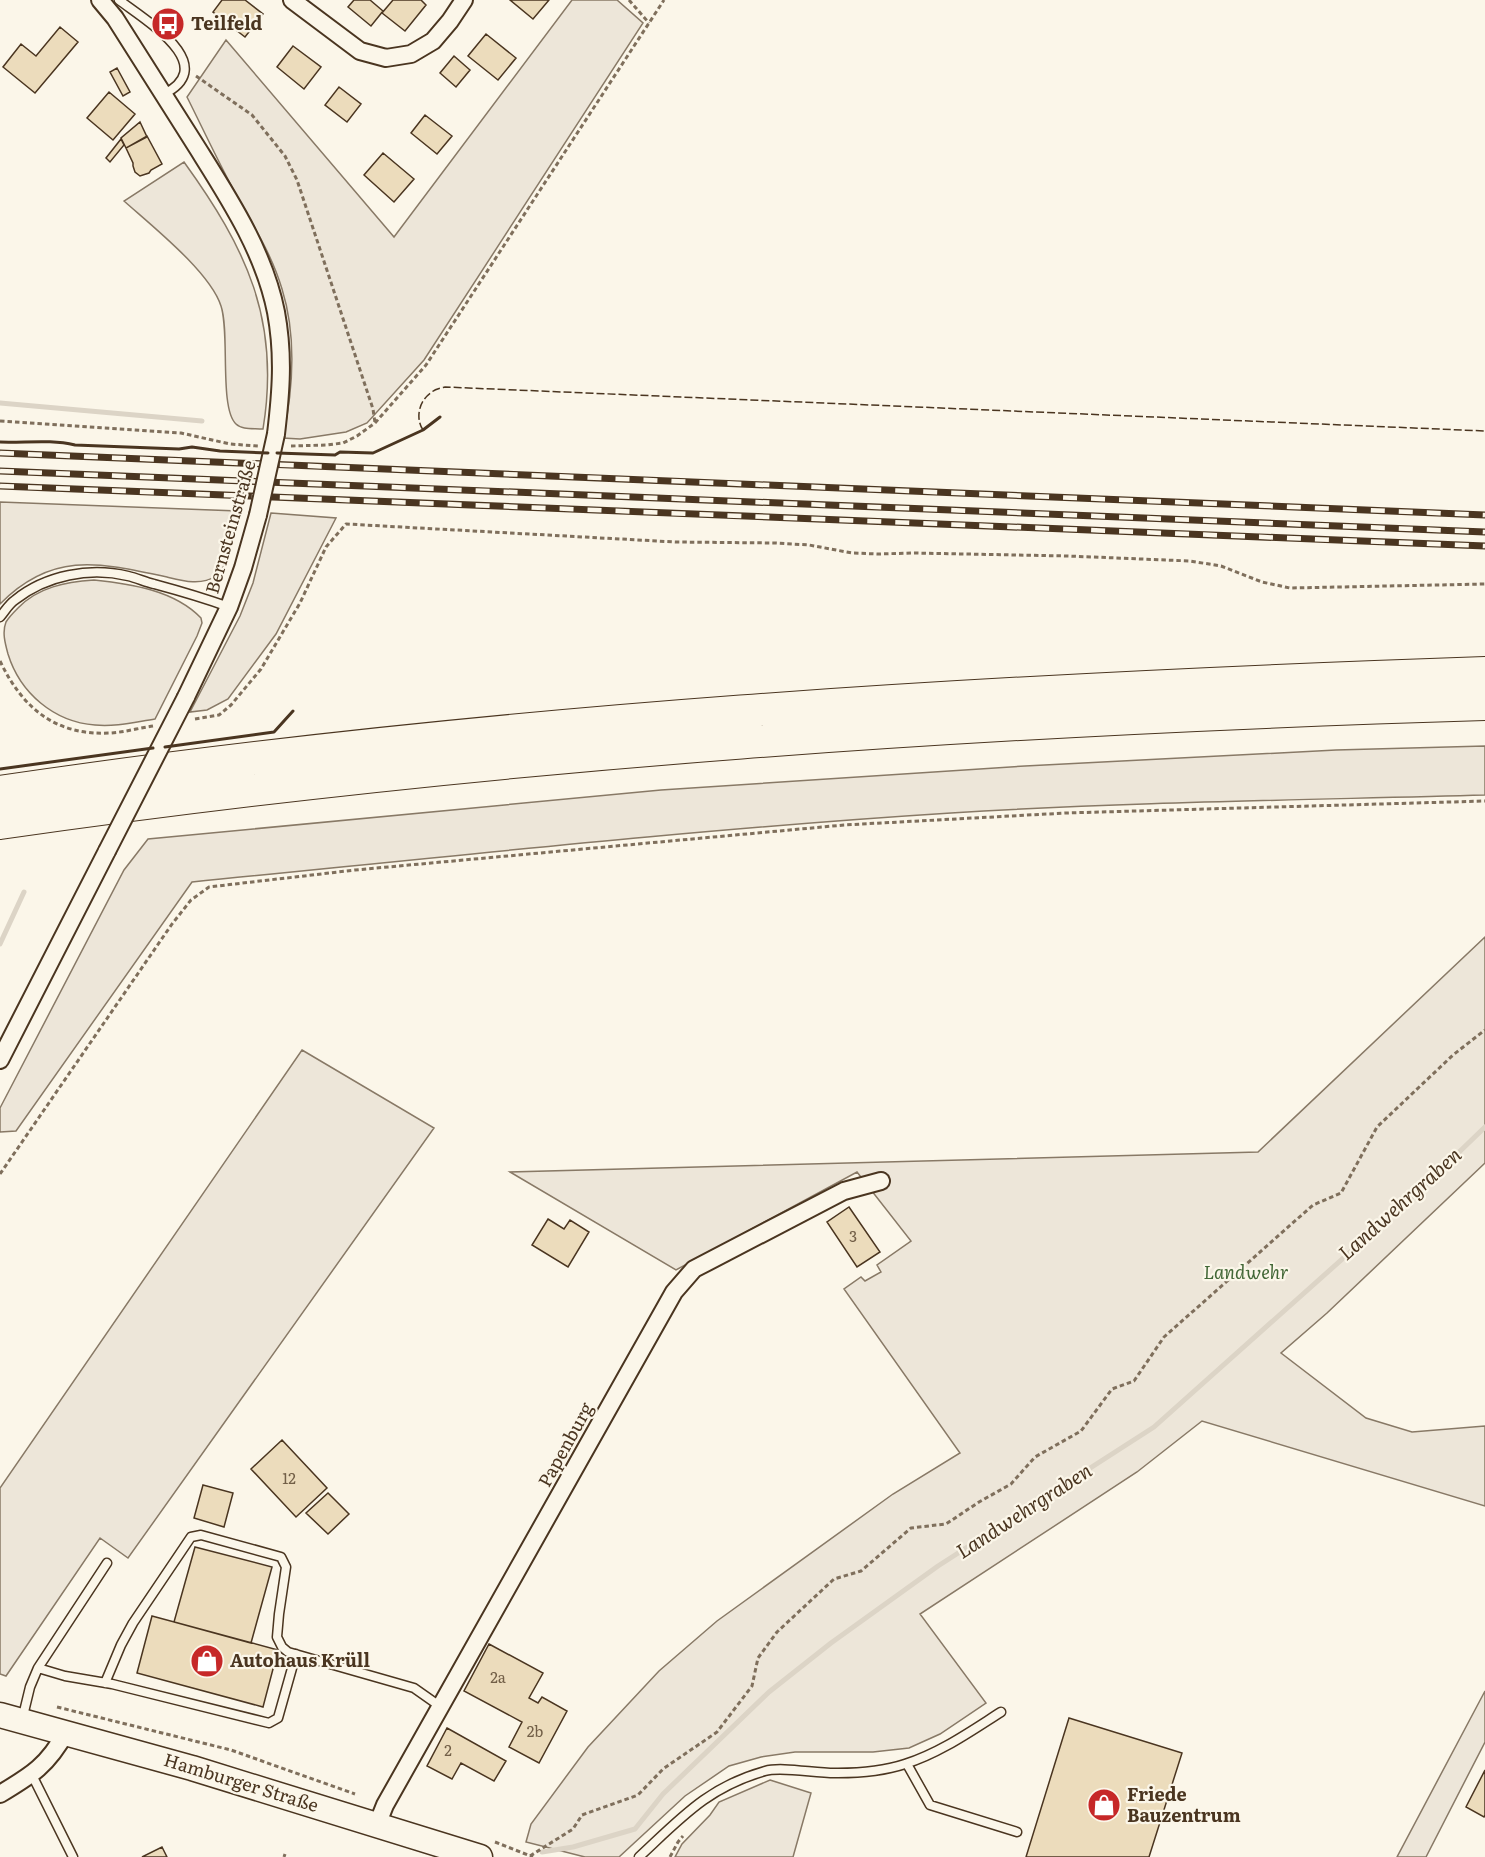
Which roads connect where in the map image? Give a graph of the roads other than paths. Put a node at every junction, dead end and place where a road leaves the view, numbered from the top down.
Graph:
1 (100, 0) edge
2 (118, 0) edge
3 (292, 0) edge
4 (464, 0) edge
5 (164, 94) junction
6 (229, 607) junction
7 (0, 617) edge
8 (1485, 674) edge
9 (1485, 704) edge
10 (0, 792) edge
11 (0, 823) edge
12 (0, 1060) edge
13 (881, 1181) dead end
14 (107, 1563) dead end
15 (296, 1654) junction
16 (38, 1668) junction
17 (105, 1683) junction
18 (441, 1707) junction
19 (1001, 1712) dead end
20 (11, 1718) edge
21 (66, 1732) junction
22 (907, 1764) junction
23 (32, 1775) junction
24 (0, 1794) edge
25 (377, 1825) junction
26 (1017, 1832) dead end
27 (73, 1857) edge
28 (480, 1857) edge
29 (639, 1857) edge

1 - 5 street, Bernsteinstraße
2 - 5 lane
3 - 4 street
5 - 6 street, Bernsteinstraße, bridge
6 - 7 lane
6 - 12 street, Bernsteinstraße, bridge
8 - 10 highway
9 - 11 highway
13 - 18 street, Papenburg
14 - 16 lane
15 - 17 lane
15 - 17 lane
15 - 18 lane
16 - 17 lane
16 - 20 lane
18 - 25 street, Papenburg
19 - 22 lane
20 - 21 main road, Hamburger Straße
21 - 23 street
21 - 25 main road, Hamburger Straße
22 - 26 lane
22 - 29 lane
23 - 24 street
23 - 27 lane
25 - 28 main road, Hamburger Straße

